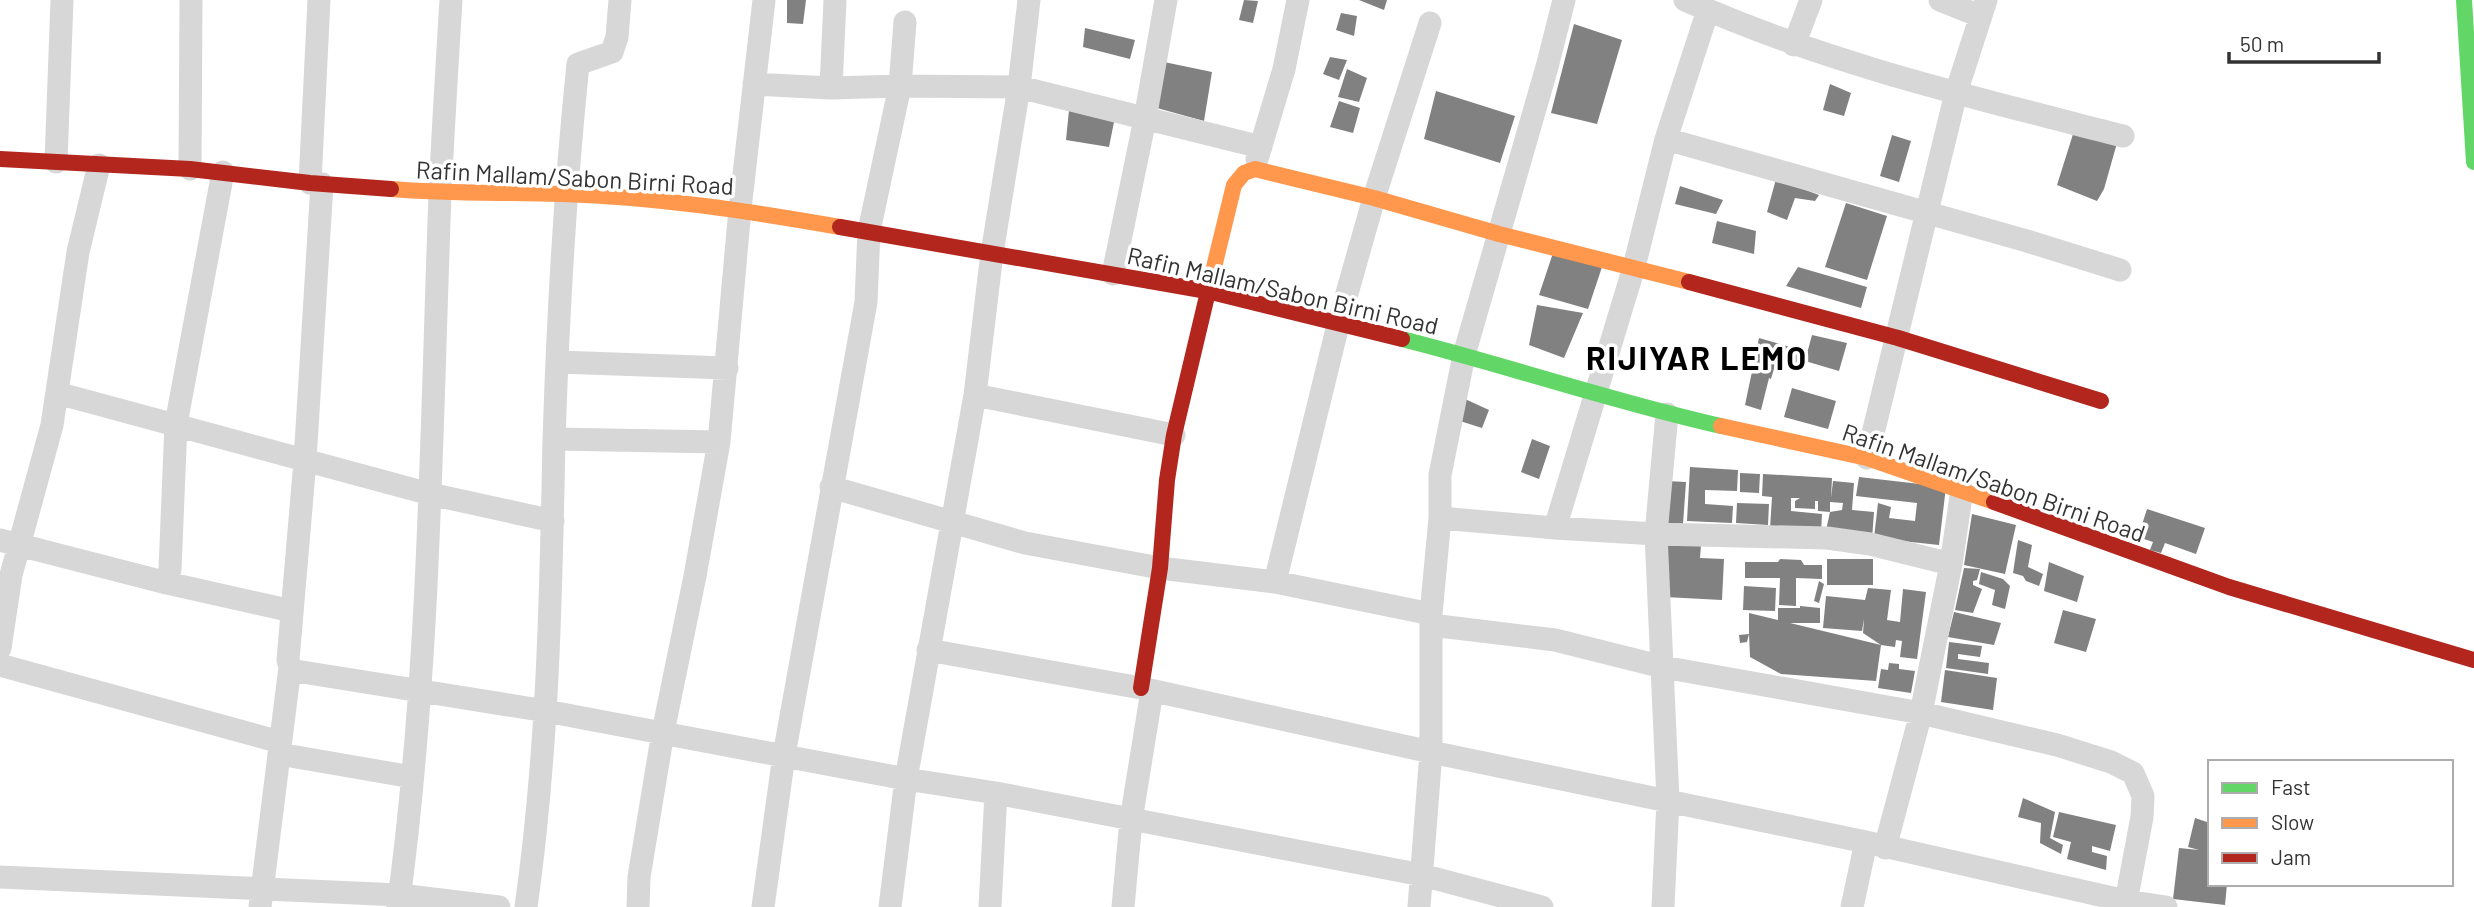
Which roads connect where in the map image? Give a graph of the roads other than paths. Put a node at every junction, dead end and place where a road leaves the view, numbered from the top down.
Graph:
1 (62, 0) edge
2 (191, 0) edge
3 (319, 0) edge
4 (451, 0) edge
5 (620, 0) edge
6 (764, 0) edge
7 (835, 0) edge
8 (1029, 0) edge
9 (1166, 0) edge
10 (1298, 0) edge
11 (1564, 0) edge
12 (1685, 0) edge
13 (1811, 0) edge
14 (1940, 0) edge
15 (2464, 0) edge
16 (1983, 8) edge
17 (1708, 10) junction
18 (905, 22) dead end
19 (1430, 23) dead end
20 (1794, 45) junction
21 (754, 84) junction
22 (900, 86) junction
23 (1019, 87) junction
24 (831, 88) junction
25 (1956, 93) junction
26 (1145, 119) junction
27 (2123, 136) dead end
28 (1666, 139) junction
29 (1258, 158) junction
30 (0, 159) edge
31 (56, 162) junction
32 (2474, 162) edge
33 (99, 165) junction
34 (190, 169) junction
35 (223, 173) junction
36 (316, 183) junction
37 (440, 193) junction
38 (565, 194) junction
39 (1374, 198) junction
40 (740, 209) junction
41 (1928, 214) junction
42 (869, 231) junction
43 (1499, 234) junction
44 (992, 253) junction
45 (1634, 267) junction
46 (2120, 270) dead end
47 (1113, 274) junction
48 (1206, 291) junction
49 (1338, 325) junction
50 (1898, 338) junction
51 (1464, 355) junction
52 (558, 362) junction
53 (727, 369) junction
54 (57, 393) junction
55 (1596, 393) junction
56 (975, 395) junction
57 (2101, 401) dead end
58 (1667, 414) junction
59 (176, 424) junction
60 (1174, 435) junction
61 (555, 439) junction
62 (719, 442) junction
63 (1867, 458) junction
64 (305, 461) junction
65 (831, 487) junction
66 (1962, 490) junction
67 (430, 494) junction
68 (1440, 518) junction
69 (553, 521) junction
70 (954, 523) junction
71 (1555, 528) junction
72 (1656, 534) junction
73 (10, 543) edge
74 (1951, 564) junction
75 (1160, 568) junction
76 (1275, 582) junction
77 (167, 583) junction
78 (292, 611) junction
79 (1431, 619) junction
80 (0, 648) edge
81 (928, 650) junction
82 (2474, 660) edge
83 (0, 665) edge
84 (290, 667) junction
85 (1663, 667) junction
86 (421, 690) junction
87 (1146, 690) junction
88 (546, 711) junction
89 (1921, 713) junction
90 (663, 732) junction
91 (280, 748) junction
92 (1431, 752) junction
93 (784, 755) junction
94 (412, 777) junction
95 (906, 779) junction
96 (996, 793) junction
97 (1668, 800) junction
98 (1131, 820) junction
99 (1875, 845) junction
100 (1422, 875) junction
101 (0, 877) edge
102 (261, 898) edge
103 (399, 901) edge
104 (2125, 904) edge
105 (499, 907) edge
106 (526, 907) edge
107 (638, 907) edge
108 (763, 907) edge
109 (890, 907) edge
110 (990, 907) edge
111 (1123, 907) edge
112 (1419, 907) edge
113 (1542, 907) edge
114 (1663, 907) edge
115 (1852, 907) edge
116 (2166, 907) edge

1 - 31 street
2 - 34 street
3 - 36 street
4 - 37 street
5 - 38 street
6 - 21 street
7 - 24 street
8 - 23 street
9 - 26 street
10 - 29 street
11 - 43 street
12 - 17 street
13 - 20 street
14 - 16 street
15 - 32 main road
16 - 25 street
17 - 20 street
17 - 28 street
18 - 22 street
19 - 39 street
20 - 25 street
21 - 24 street
21 - 40 street
22 - 23 street
22 - 24 street
22 - 42 street
23 - 26 street
23 - 44 street
25 - 27 street
25 - 41 street
26 - 29 street
26 - 47 street
28 - 41 street
28 - 45 street
29 - 39 main road
29 - 48 main road
30 - 31 main road, Rafin Mallam/Sabon Birni Road
31 - 33 main road, Rafin Mallam/Sabon Birni Road
33 - 34 main road, Rafin Mallam/Sabon Birni Road
33 - 54 street
34 - 35 main road, Rafin Mallam/Sabon Birni Road
35 - 36 main road, Rafin Mallam/Sabon Birni Road
35 - 59 street
36 - 37 main road, Rafin Mallam/Sabon Birni Road
36 - 64 street
37 - 38 main road, Rafin Mallam/Sabon Birni Road
37 - 67 street
38 - 40 main road, Rafin Mallam/Sabon Birni Road
38 - 52 street
39 - 43 main road
39 - 49 street
40 - 42 main road, Rafin Mallam/Sabon Birni Road
40 - 53 street
41 - 46 street
41 - 50 street
42 - 44 main road, Rafin Mallam/Sabon Birni Road
42 - 65 street
43 - 45 main road
43 - 51 street
44 - 47 main road, Rafin Mallam/Sabon Birni Road
44 - 56 street
45 - 50 main road
45 - 55 street
47 - 48 main road, Rafin Mallam/Sabon Birni Road
48 - 49 main road, Rafin Mallam/Sabon Birni Road
48 - 60 main road
49 - 51 main road, Rafin Mallam/Sabon Birni Road
49 - 76 street
50 - 57 main road
50 - 63 street
51 - 55 main road, Rafin Mallam/Sabon Birni Road
51 - 68 street
52 - 53 street
52 - 61 street
53 - 62 street
54 - 59 street
54 - 73 street
55 - 58 main road, Rafin Mallam/Sabon Birni Road
55 - 71 street
56 - 60 street
56 - 70 street
58 - 63 main road, Rafin Mallam/Sabon Birni Road
58 - 72 street
59 - 64 street
59 - 77 street
60 - 75 main road
61 - 62 street
61 - 69 street
62 - 90 street
63 - 66 main road, Rafin Mallam/Sabon Birni Road
64 - 67 street
64 - 78 street
65 - 70 street
65 - 93 street
66 - 74 street
66 - 82 main road, Rafin Mallam/Sabon Birni Road
67 - 69 street
67 - 86 street
68 - 71 street
68 - 79 street
69 - 88 street
70 - 75 street
70 - 81 street
71 - 72 street
72 - 74 street
72 - 85 street
73 - 77 street
73 - 80 street
74 - 89 street
75 - 76 street
75 - 87 main road
76 - 79 street
77 - 78 street
78 - 84 street
79 - 85 street
79 - 92 street
81 - 87 street
81 - 95 street
83 - 91 street
84 - 86 street
84 - 91 street
85 - 89 street
85 - 97 street
86 - 88 street
86 - 94 street
87 - 92 street
87 - 98 street
88 - 90 street
88 - 106 street
89 - 99 street
89 - 104 street
90 - 93 street
90 - 107 street
91 - 94 street
91 - 102 street
92 - 97 street
92 - 100 street
93 - 95 street
93 - 108 street
94 - 103 street
95 - 96 street
95 - 109 street
96 - 98 street
96 - 110 street
97 - 99 street
97 - 114 street
98 - 100 street
98 - 111 street
99 - 104 street
99 - 115 street
100 - 112 street
100 - 113 street
101 - 102 street
102 - 103 street
103 - 105 street
104 - 116 street

